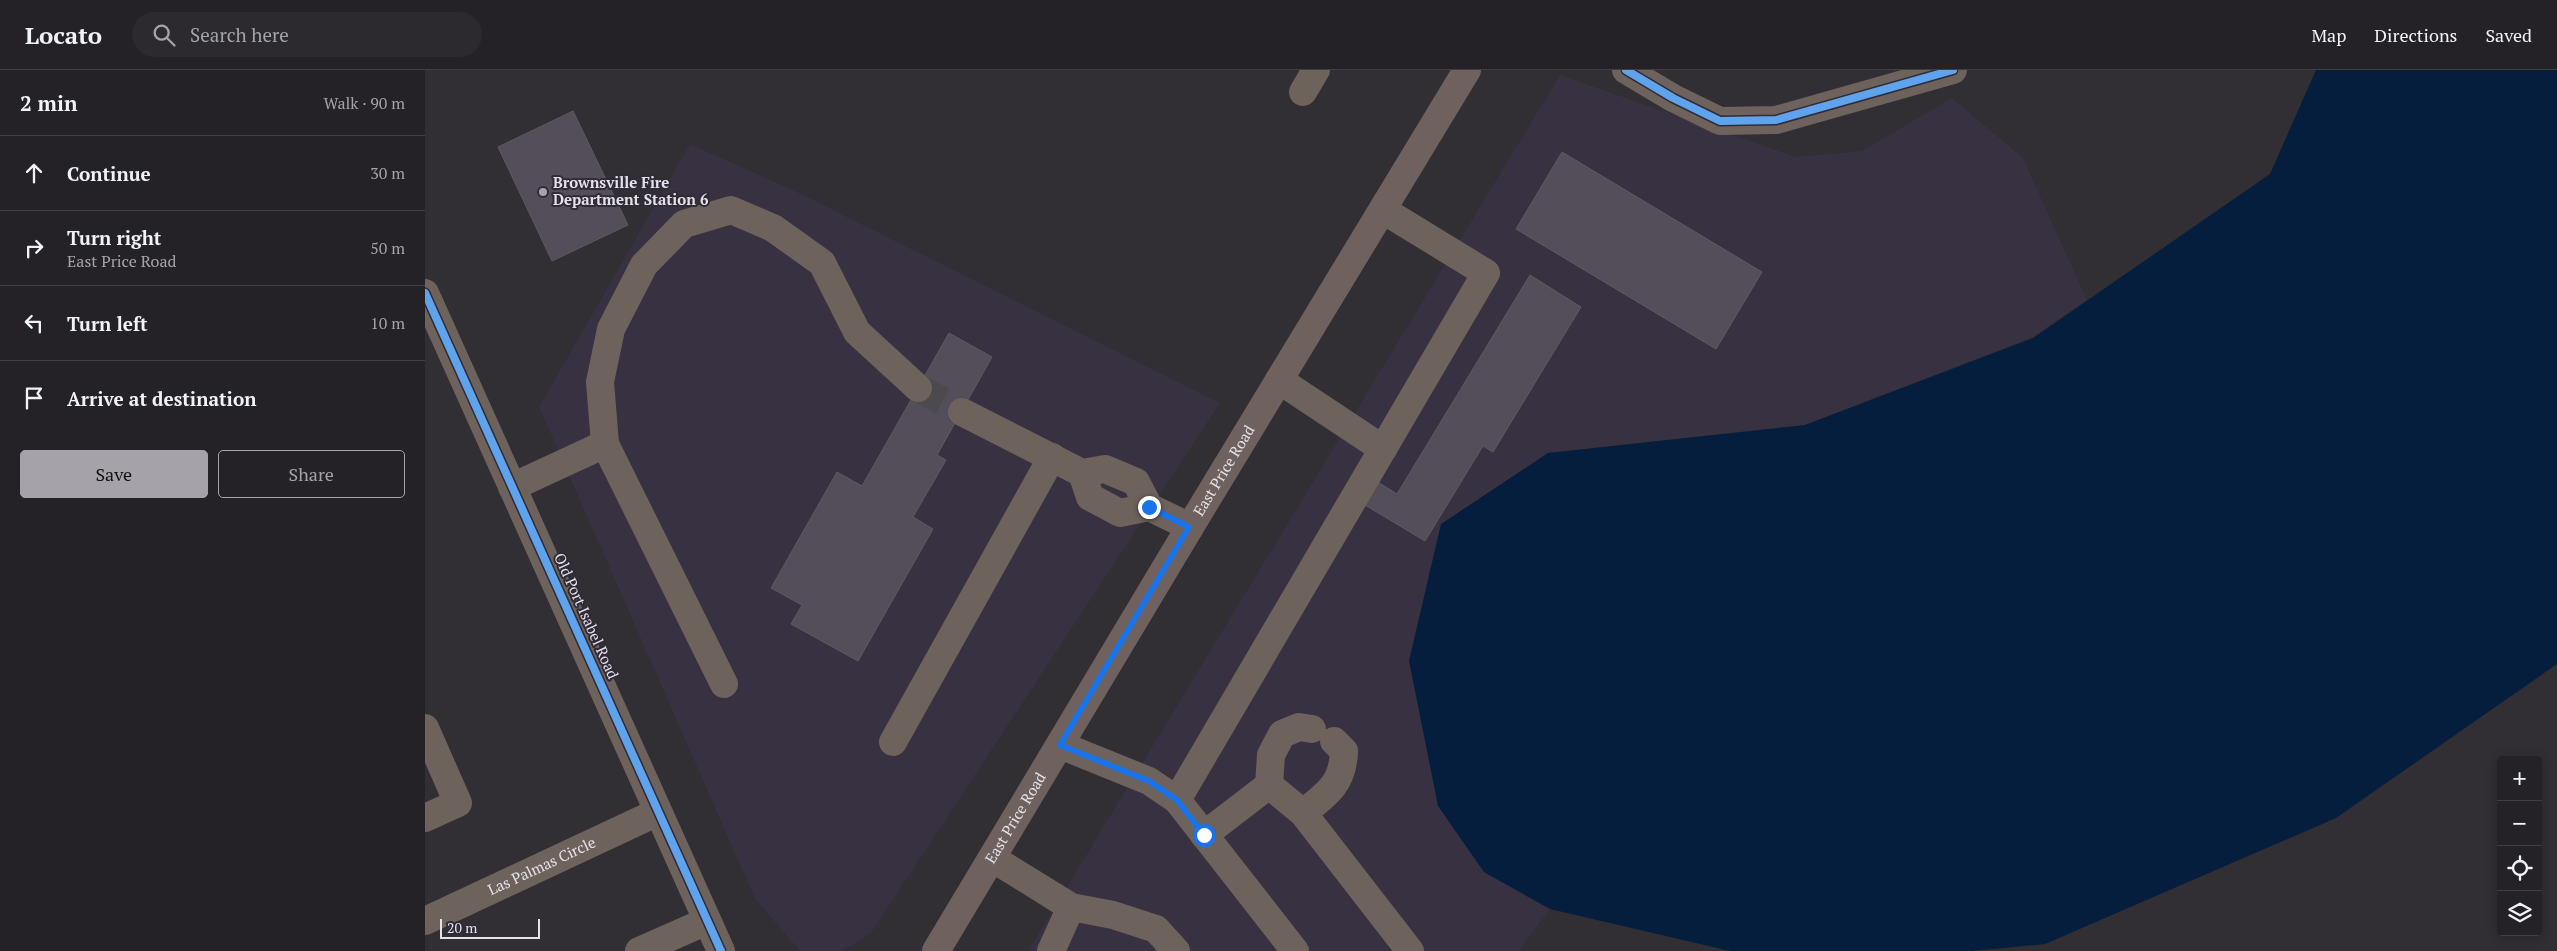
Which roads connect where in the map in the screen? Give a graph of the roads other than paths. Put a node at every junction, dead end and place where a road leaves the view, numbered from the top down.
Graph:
1 (1467, 70) edge
2 (1626, 70) edge
3 (1953, 70) edge
4 (1383, 210) junction
5 (425, 293) edge
6 (1279, 380) junction
7 (918, 388) tunnel mouth
8 (961, 412) tunnel mouth
9 (605, 444) junction
10 (1383, 449) junction
11 (1052, 457) junction
12 (513, 487) junction
13 (1189, 527) junction
14 (724, 684) dead end
15 (425, 728) edge
16 (893, 742) dead end
17 (1060, 745) junction
18 (1269, 785) junction
19 (1177, 800) junction
20 (658, 812) junction
21 (1303, 813) junction
22 (425, 818) edge
23 (1204, 835) junction
24 (992, 858) junction
25 (1071, 907) junction
26 (707, 920) junction
27 (425, 921) edge
28 (639, 951) edge
29 (721, 951) edge
30 (936, 951) edge
31 (1051, 951) edge
32 (1176, 951) edge
33 (1295, 951) edge
34 (1410, 951) edge

1 - 4 main road, East Price Road
2 - 3 street
4 - 6 main road, East Price Road
4 - 10 street
5 - 12 street, Old Port Isabel Road
6 - 10 street
6 - 13 main road, East Price Road
7 - 9 street
8 - 11 street
9 - 12 street
9 - 14 street
10 - 19 street
11 - 13 street
11 - 16 street
12 - 20 street, Old Port Isabel Road
13 - 17 main road, East Price Road
15 - 22 street
17 - 19 street
17 - 24 main road, East Price Road
18 - 21 street
18 - 21 street
18 - 23 street
19 - 23 street
20 - 26 street, Old Port Isabel Road
20 - 27 street, Las Palmas Circle
21 - 34 street
23 - 33 street
24 - 25 street
24 - 30 main road, East Price Road
25 - 31 street
25 - 32 street
26 - 28 street
26 - 29 street, Old Port Isabel Road

